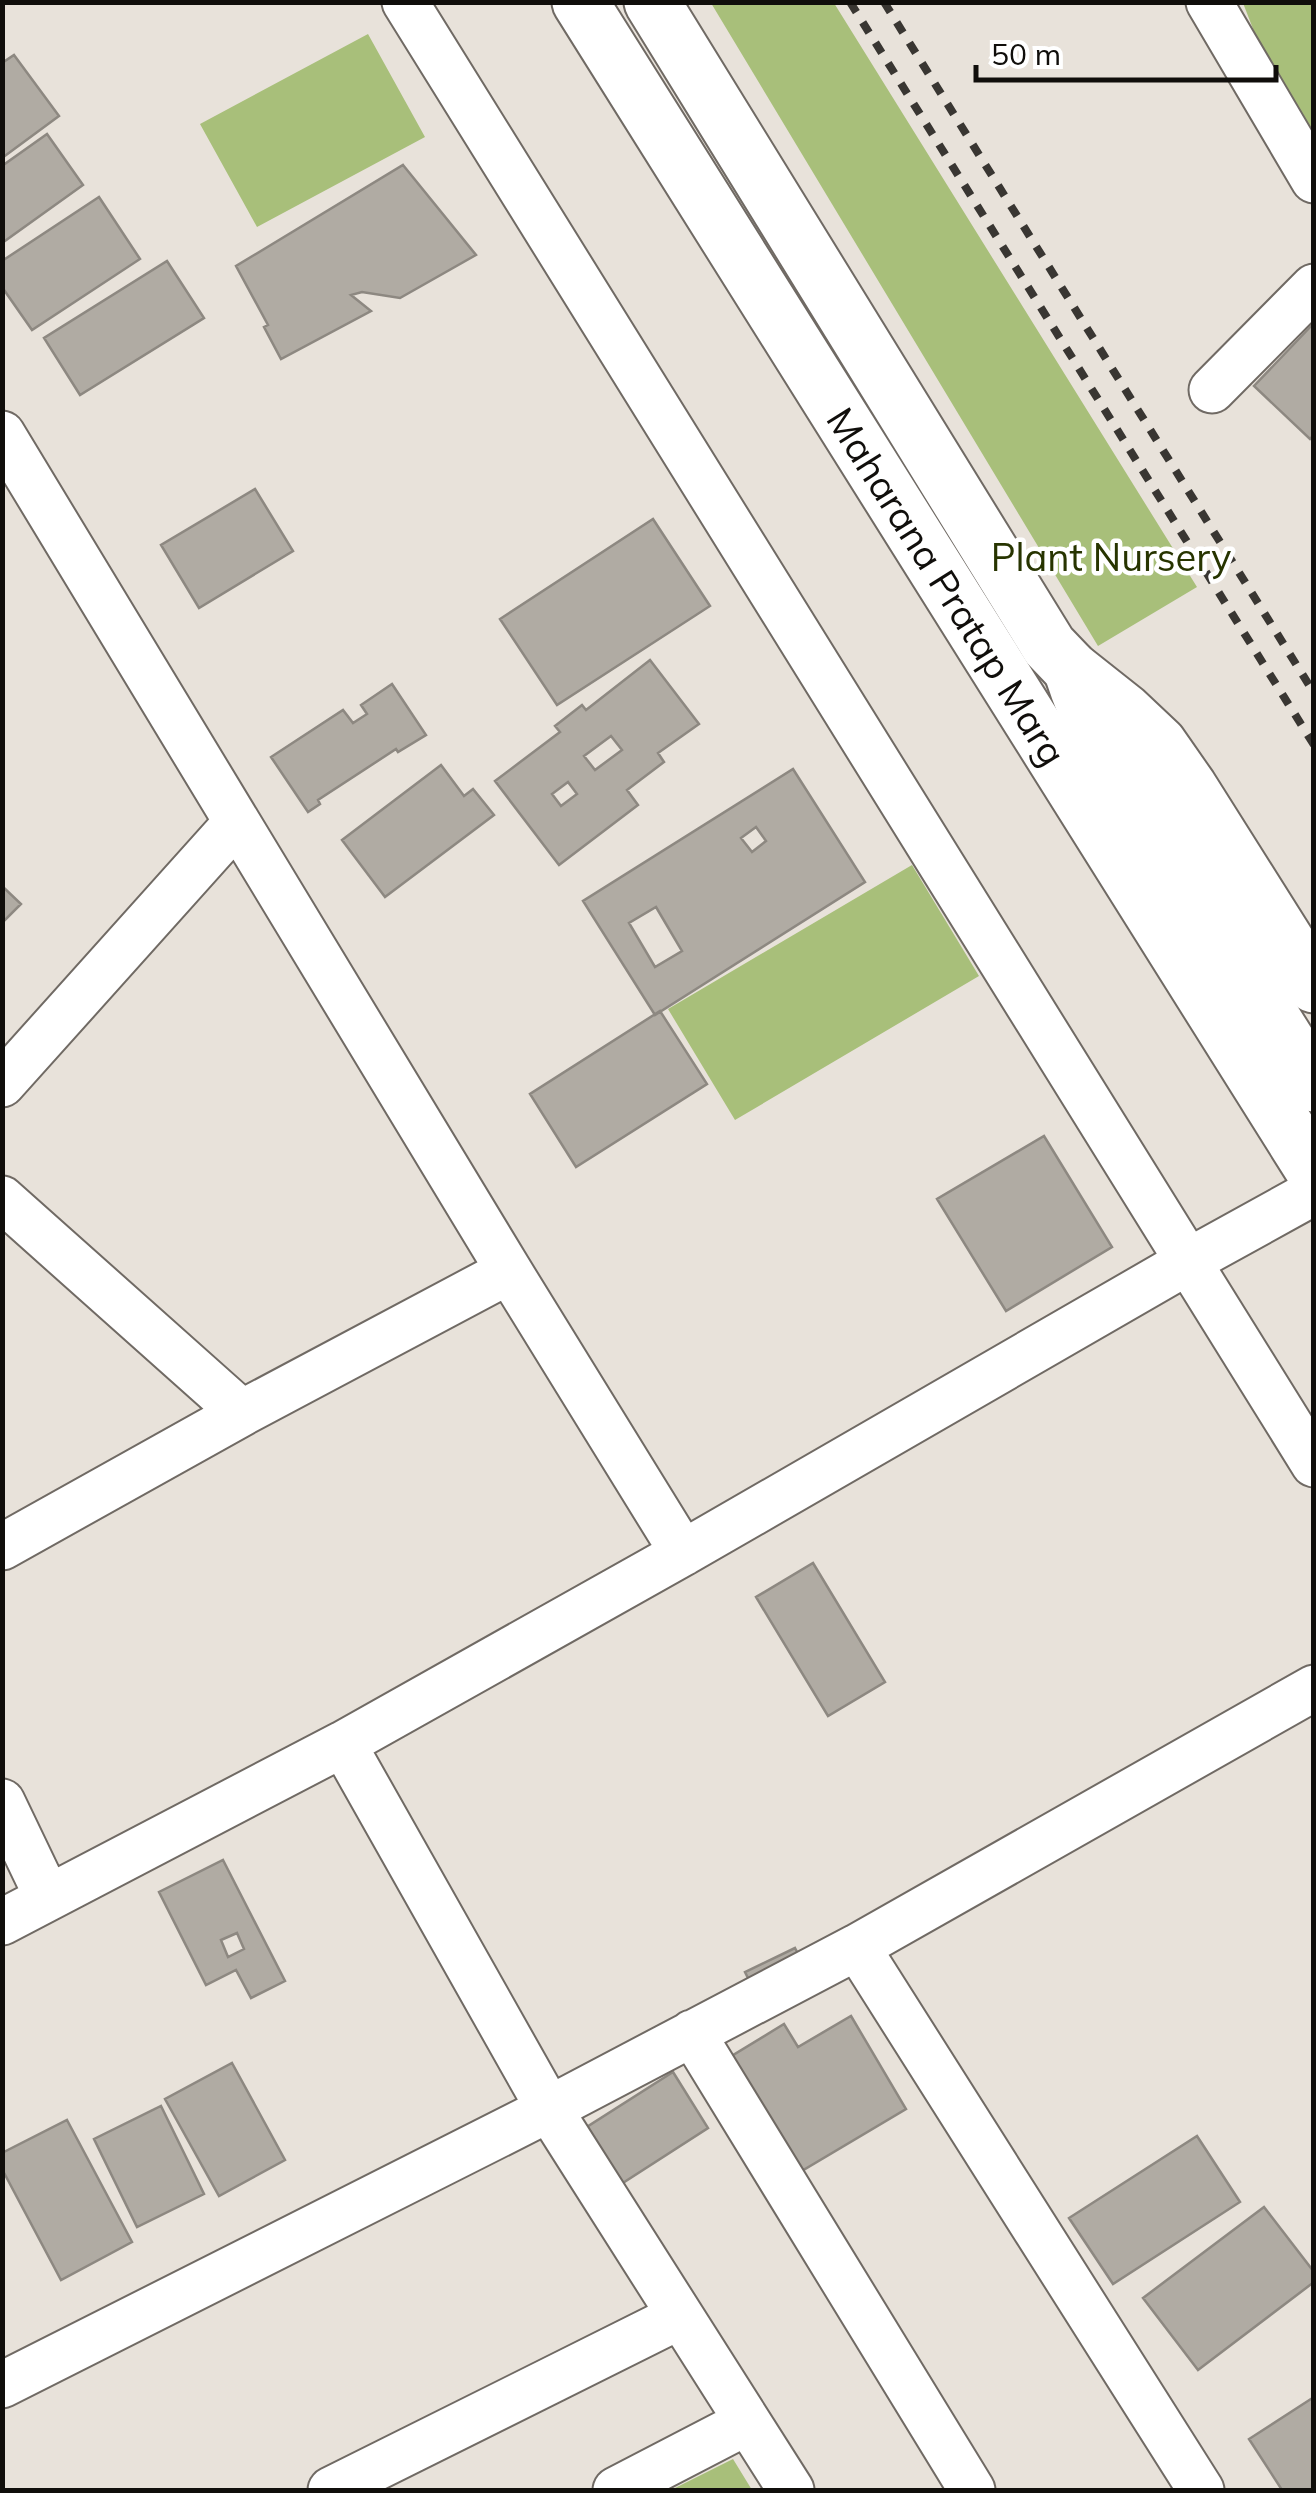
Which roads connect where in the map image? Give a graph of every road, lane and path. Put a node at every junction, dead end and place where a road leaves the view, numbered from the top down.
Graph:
1 (405, 2) edge
2 (652, 2) edge
3 (1209, 2) edge
4 (593, 7) edge
5 (1314, 180) edge
6 (1314, 287) edge
7 (1212, 390) dead end
8 (2, 434) edge
9 (1071, 669) junction
10 (237, 822) junction
11 (1314, 985) edge
12 (2, 1084) edge
13 (1314, 1084) edge
14 (1314, 1172) edge
15 (1314, 1192) edge
16 (2, 1199) edge
17 (1189, 1260) junction
18 (508, 1271) junction
19 (242, 1413) junction
20 (1314, 1464) edge
21 (2, 1548) edge
22 (684, 1553) junction
23 (1314, 1688) edge
24 (344, 1744) junction
25 (2, 1802) edge
26 (48, 1898) junction
27 (2, 1922) edge
28 (856, 1947) junction
29 (692, 2034) junction
30 (549, 2109) junction
31 (680, 2316) junction
32 (2, 2385) edge
33 (747, 2422) junction
34 (331, 2490) edge
35 (616, 2490) edge
36 (790, 2490) edge
37 (972, 2490) edge
38 (1201, 2490) edge

1 - 17 street
2 - 9 main road, Maharana Pratap Marg
3 - 5 street
4 - 14 main road, Maharana Pratap Marg
6 - 7 street
8 - 10 street
9 - 11 main road, Maharana Pratap Marg
9 - 13 main road
10 - 12 street
10 - 18 street
15 - 17 street
16 - 19 street
17 - 20 street
17 - 22 street
18 - 19 street
18 - 22 street
19 - 21 street
22 - 24 street
23 - 28 street
24 - 26 street
24 - 30 street
25 - 26 street
26 - 27 street
28 - 29 street
28 - 38 street
29 - 30 street
29 - 37 street
30 - 31 street
30 - 32 street
31 - 33 street
31 - 34 street
33 - 35 street
33 - 36 street

